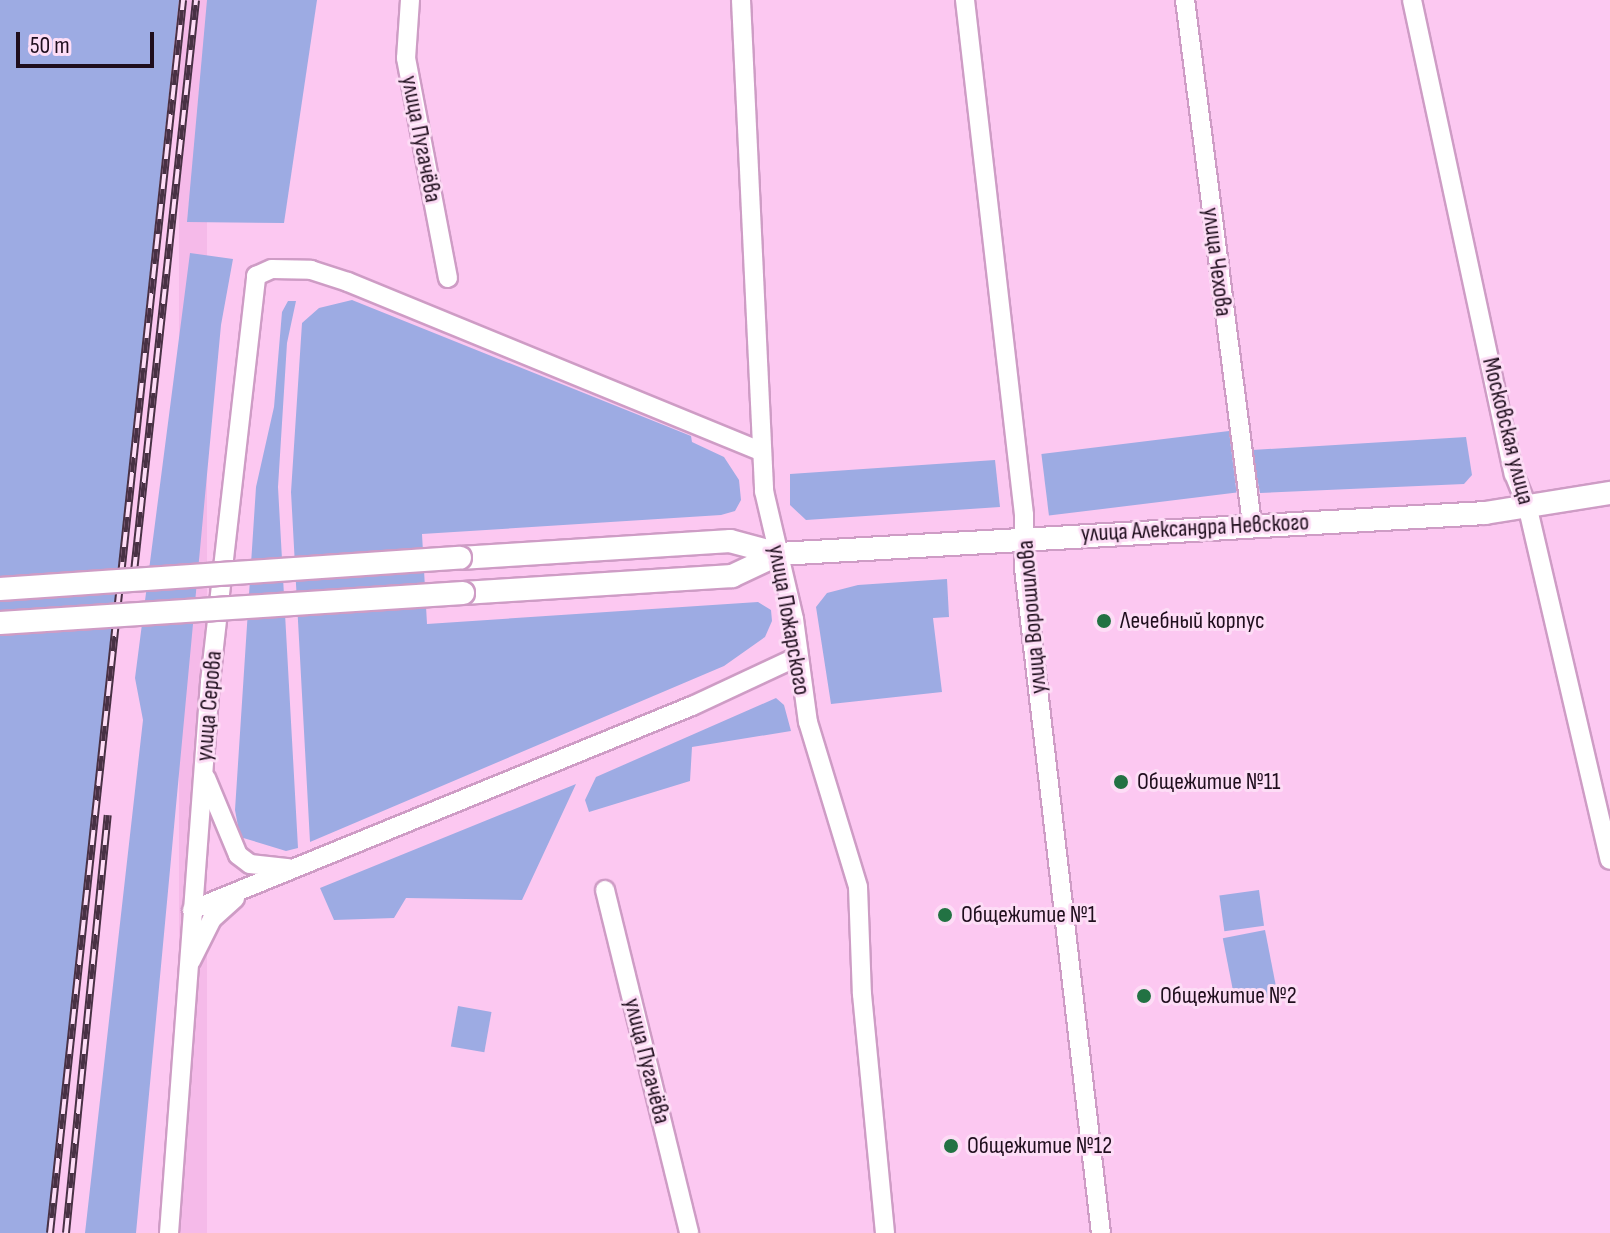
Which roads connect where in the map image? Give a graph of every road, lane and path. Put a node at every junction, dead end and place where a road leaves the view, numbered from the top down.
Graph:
1 (410, 0) edge
2 (741, 0) edge
3 (965, 0) edge
4 (1185, 0) edge
5 (1412, 0) edge
6 (448, 278) dead end
7 (760, 451) junction
8 (1610, 493) edge
9 (1528, 509) junction
10 (1252, 524) junction
11 (1024, 537) junction
12 (779, 554) junction
13 (0, 589) edge
14 (0, 623) edge
15 (797, 657) junction
16 (203, 770) junction
17 (1610, 860) edge
18 (304, 867) junction
19 (250, 888) junction
20 (605, 890) dead end
21 (192, 910) junction
22 (186, 971) junction
23 (169, 1233) edge
24 (689, 1233) edge
25 (885, 1233) edge
26 (1101, 1233) edge

1 - 6 street, улица Пугачёва
2 - 7 street, улица Пожарского
3 - 11 street, улица Ворошилова
4 - 10 street, улица Чехова
5 - 9 street, Московская улица
7 - 12 street, улица Пожарского
7 - 16 street, улица Серова
8 - 9 main road, улица Александра Невского
9 - 10 main road, улица Александра Невского
9 - 17 street, Московская улица
10 - 11 main road, улица Александра Невского
11 - 12 main road, улица Александра Невского
11 - 26 street, улица Ворошилова
12 - 13 main road, bridge
12 - 14 main road, bridge
12 - 15 street, улица Пожарского
15 - 18 street
15 - 25 street, улица Пожарского
16 - 18 street
16 - 21 street, улица Серова
18 - 19 street
19 - 21 street
19 - 22 street
20 - 24 street, улица Пугачёва
21 - 22 street, улица Серова
22 - 23 street, улица Серова

